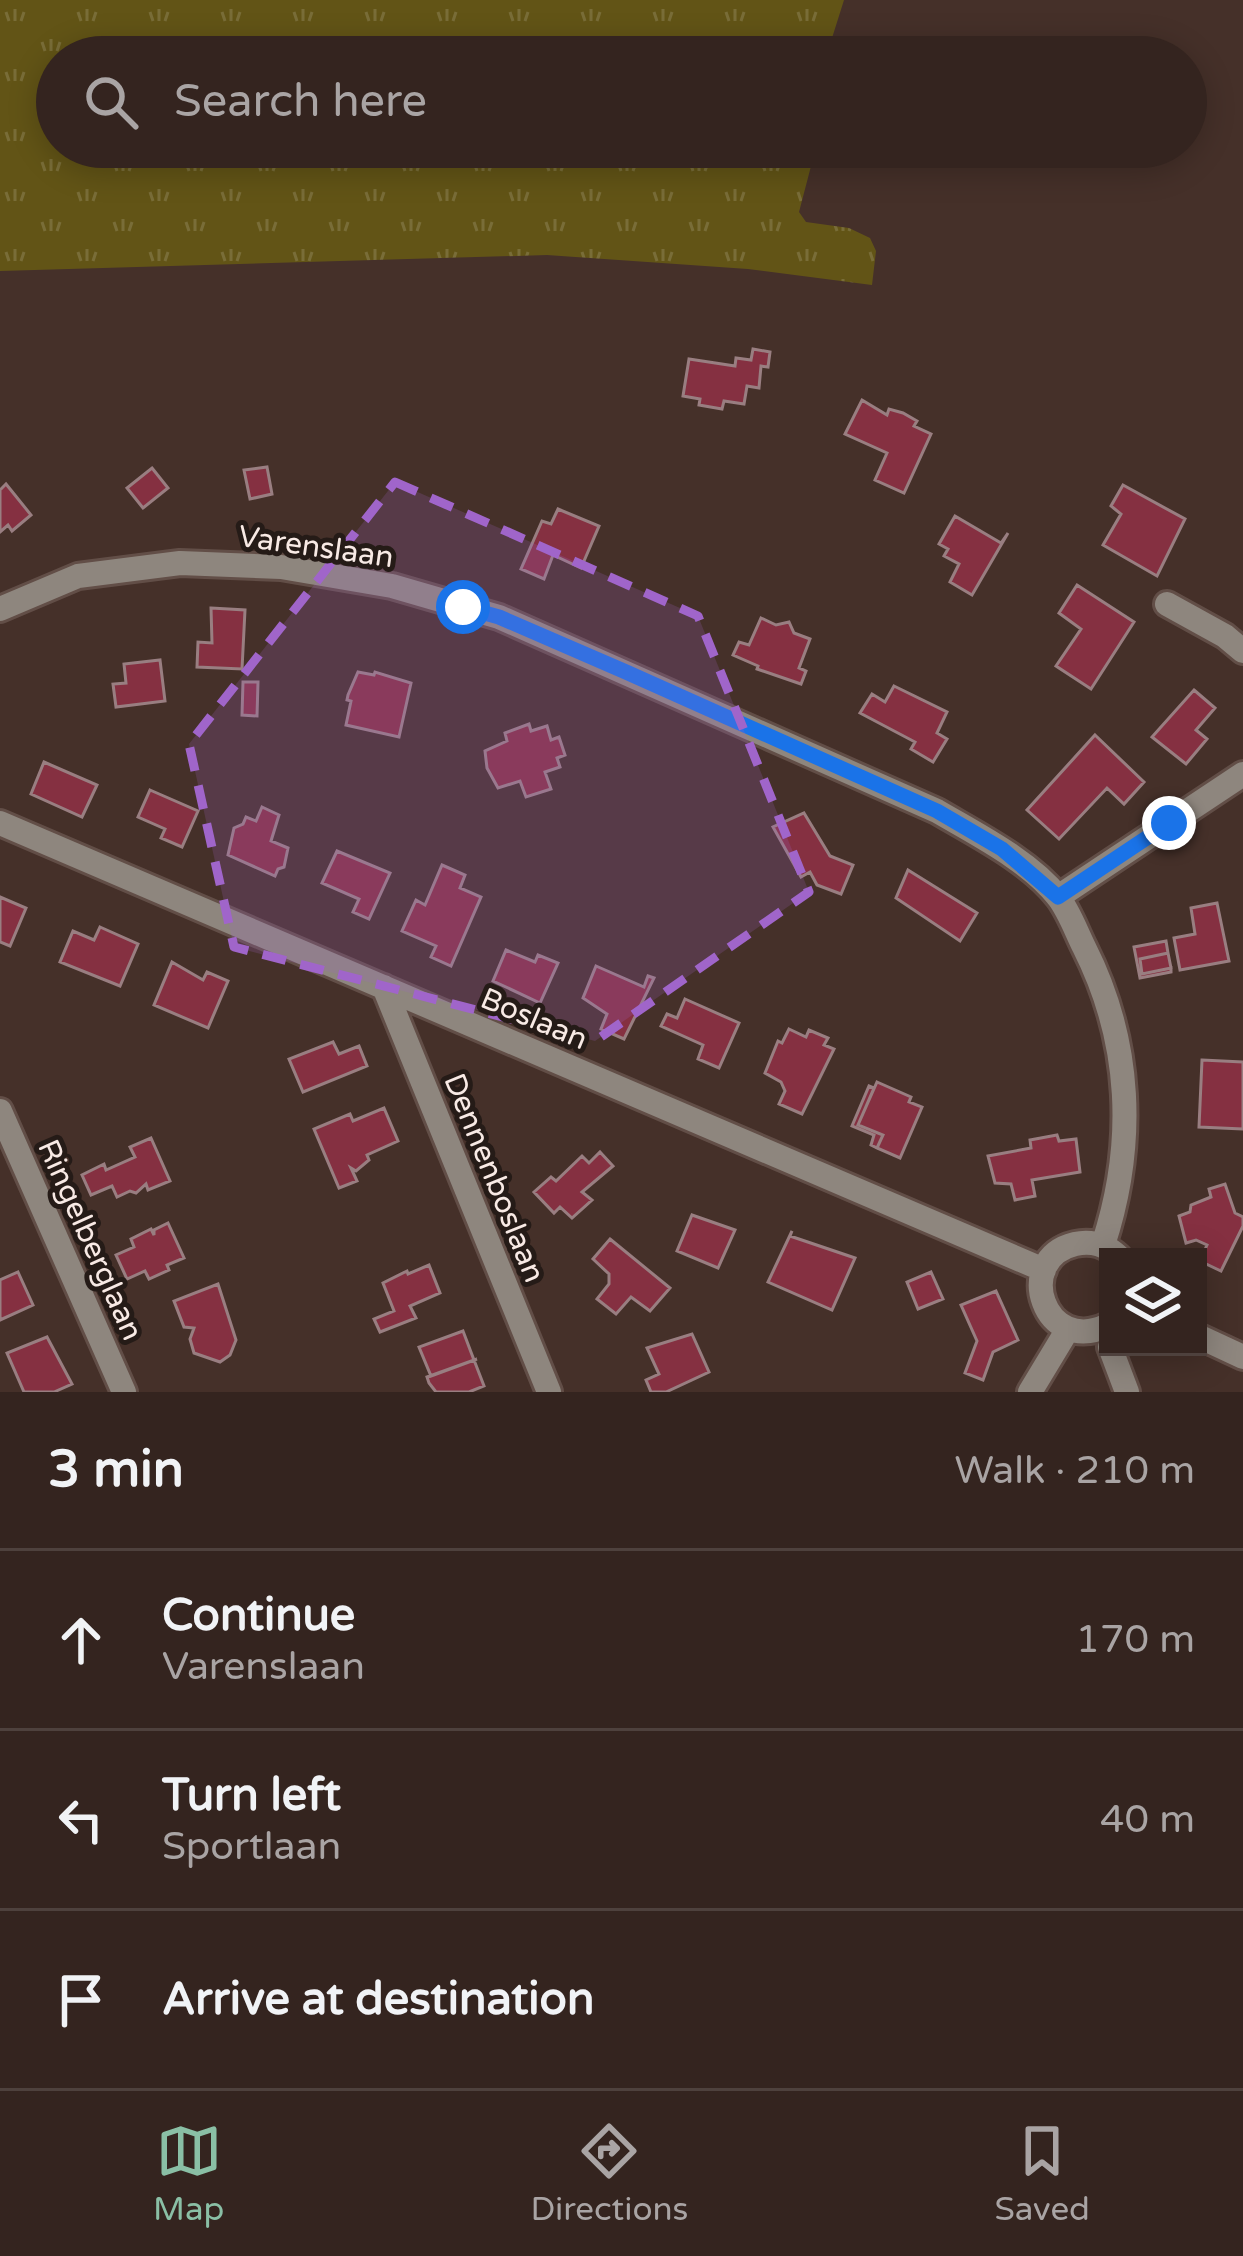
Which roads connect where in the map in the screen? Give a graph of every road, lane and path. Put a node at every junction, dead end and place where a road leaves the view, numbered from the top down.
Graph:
1 (1168, 604) dead end
2 (0, 609) edge
3 (1243, 651) edge
4 (1243, 774) edge
5 (0, 824) edge
6 (1058, 897) junction
7 (384, 987) junction
8 (0, 1112) edge
9 (1103, 1248) edge
10 (1111, 1248) edge
11 (1043, 1270) junction
12 (1069, 1329) junction
13 (1099, 1335) edge
14 (1207, 1340) edge
15 (1114, 1356) edge
16 (1243, 1357) edge
17 (124, 1392) edge
18 (549, 1392) edge
19 (1030, 1392) edge
20 (1127, 1392) edge

1 - 3 street
2 - 6 street, Varenslaan
4 - 6 street
5 - 7 street, Boslaan
6 - 10 street, Varenslaan
7 - 11 street, Boslaan
7 - 18 street, Dennenboslaan
8 - 17 street, Ringelberglaan
9 - 11 street
11 - 12 street
12 - 13 street
12 - 19 street
14 - 16 street
15 - 20 street

